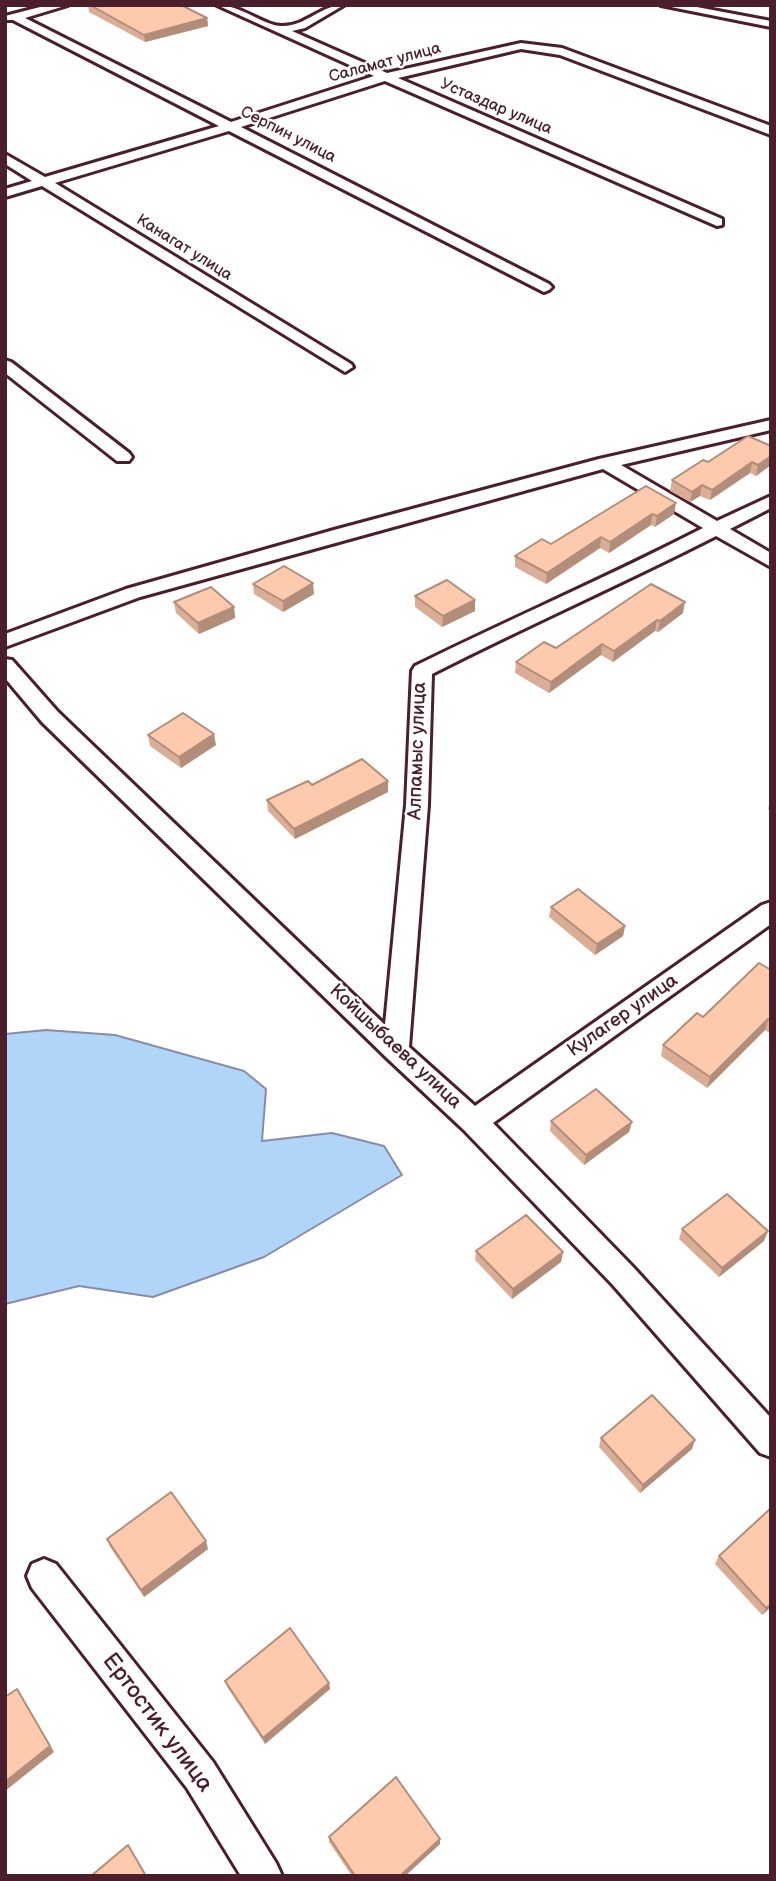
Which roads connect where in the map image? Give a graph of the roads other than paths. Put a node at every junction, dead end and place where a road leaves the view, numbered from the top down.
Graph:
1 (63, 5) edge
2 (222, 5) edge
3 (339, 5) edge
4 (666, 5) edge
5 (10, 18) edge
6 (771, 24) edge
7 (282, 30) junction
8 (383, 77) junction
9 (232, 126) junction
10 (771, 131) edge
11 (5, 158) edge
12 (44, 182) junction
13 (5, 194) edge
14 (717, 222) dead end
15 (544, 287) dead end
16 (5, 365) edge
17 (345, 367) dead end
18 (771, 425) edge
19 (123, 457) dead end
20 (605, 463) junction
21 (771, 501) edge
22 (714, 528) junction
23 (771, 561) edge
24 (5, 641) edge
25 (5, 665) edge
26 (771, 911) edge
27 (396, 1051) junction
28 (474, 1122) junction
29 (771, 1443) edge
30 (44, 1577) dead end
31 (263, 1876) edge

1 - 5 street
2 - 7 street, Устаздар улица
3 - 7 street
4 - 6 street
5 - 9 street, Серпин улица
7 - 8 street, Устаздар улица
8 - 9 street, Саламат улица
8 - 10 street, Саламат улица
8 - 14 street, Устаздар улица
9 - 12 street, Саламат улица
9 - 15 street, Серпин улица
11 - 12 street, Канагат улица
12 - 13 street, Саламат улица
12 - 17 street, Канагат улица
16 - 19 street
18 - 20 street
20 - 22 street
20 - 24 street
21 - 22 street, Алпамыс улица
22 - 23 street
22 - 27 street, Алпамыс улица
25 - 27 street, Койшыбаева улица
26 - 28 street, Кулагер улица
27 - 28 street, Койшыбаева улица
28 - 29 street, Койшыбаева улица
30 - 31 street, Ертостик улица

